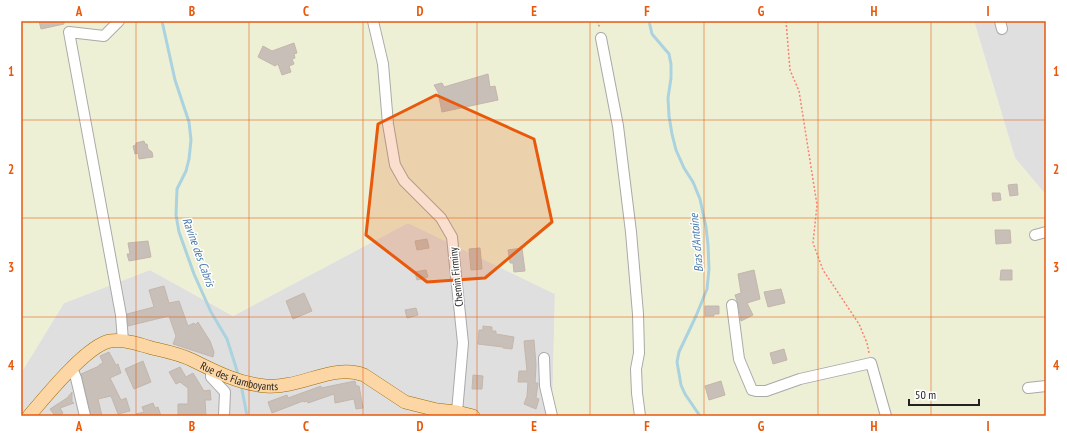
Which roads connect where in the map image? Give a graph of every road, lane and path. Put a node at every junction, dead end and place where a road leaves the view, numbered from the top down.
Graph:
1 (119, 21) edge
2 (373, 21) edge
3 (786, 21) edge
4 (601, 38) dead end
5 (1046, 232) edge
6 (1035, 235) dead end
7 (732, 305) dead end
8 (123, 341) junction
9 (544, 358) dead end
10 (871, 362) junction
11 (72, 368) junction
12 (215, 372) junction
13 (1046, 386) edge
14 (1028, 388) dead end
15 (457, 412) junction
16 (436, 413) edge
17 (28, 416) edge
18 (85, 416) edge
19 (224, 416) edge
20 (473, 416) edge
21 (552, 416) edge
22 (640, 416) edge
23 (886, 416) edge

1 - 8 street
2 - 15 street, Chemin Firminy
3 - 10 path
4 - 22 street
5 - 6 street
7 - 10 street
8 - 11 main road, Rue des Flamboyants
8 - 12 main road, Rue des Flamboyants
9 - 21 street
10 - 23 street
11 - 17 main road, Rue des Flamboyants
11 - 18 street
12 - 16 main road, Rue des Flamboyants
12 - 19 street
13 - 14 street
15 - 16 main road, Rue des Flamboyants
15 - 20 main road, Rue des Flamboyants

